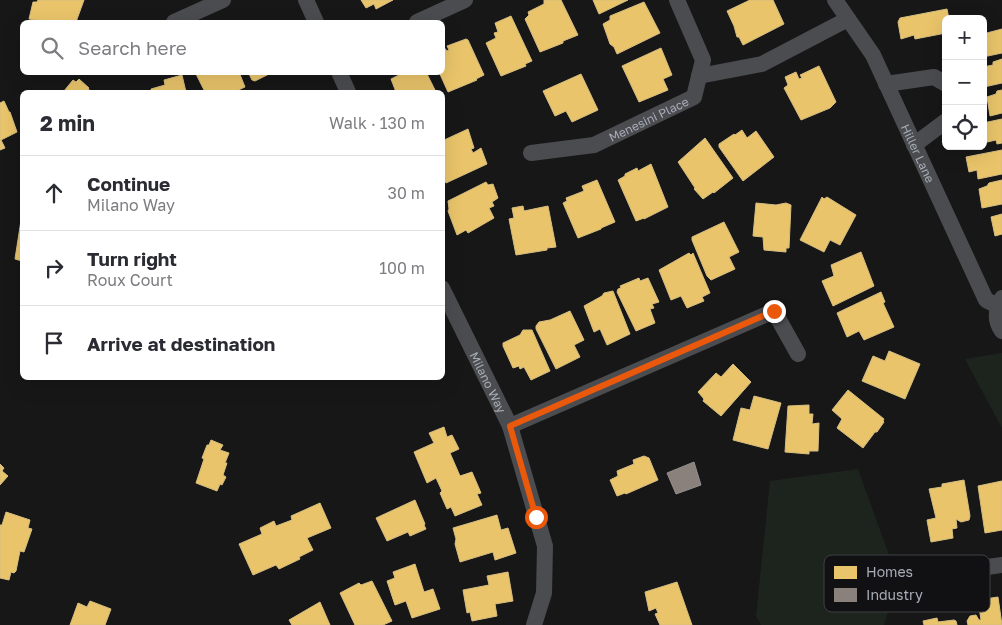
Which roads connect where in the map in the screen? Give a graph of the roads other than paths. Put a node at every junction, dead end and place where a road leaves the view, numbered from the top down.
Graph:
1 (223, 0) edge
2 (306, 0) edge
3 (466, 0) edge
4 (677, 0) edge
5 (835, 0) edge
6 (848, 19) junction
7 (178, 20) edge
8 (315, 20) edge
9 (421, 20) edge
10 (340, 75) edge
11 (699, 76) junction
12 (942, 81) edge
13 (886, 84) junction
14 (347, 90) edge
15 (942, 124) edge
16 (914, 145) junction
17 (531, 154) dead end
18 (445, 294) edge
19 (1000, 302) edge
20 (1002, 331) edge
21 (798, 354) dead end
22 (510, 426) junction
23 (534, 625) edge

1 - 7 street
2 - 8 street
3 - 9 street
4 - 11 street, Menesini Place
5 - 6 street, Hiller Lane
6 - 11 street
6 - 13 street, Hiller Lane
10 - 14 street
11 - 17 street, Menesini Place
12 - 13 street
13 - 16 street, Hiller Lane
15 - 16 street
16 - 19 street, Hiller Lane
18 - 22 street, Milano Way
19 - 20 street, Hiller Lane
21 - 22 street
22 - 23 street, Milano Way

